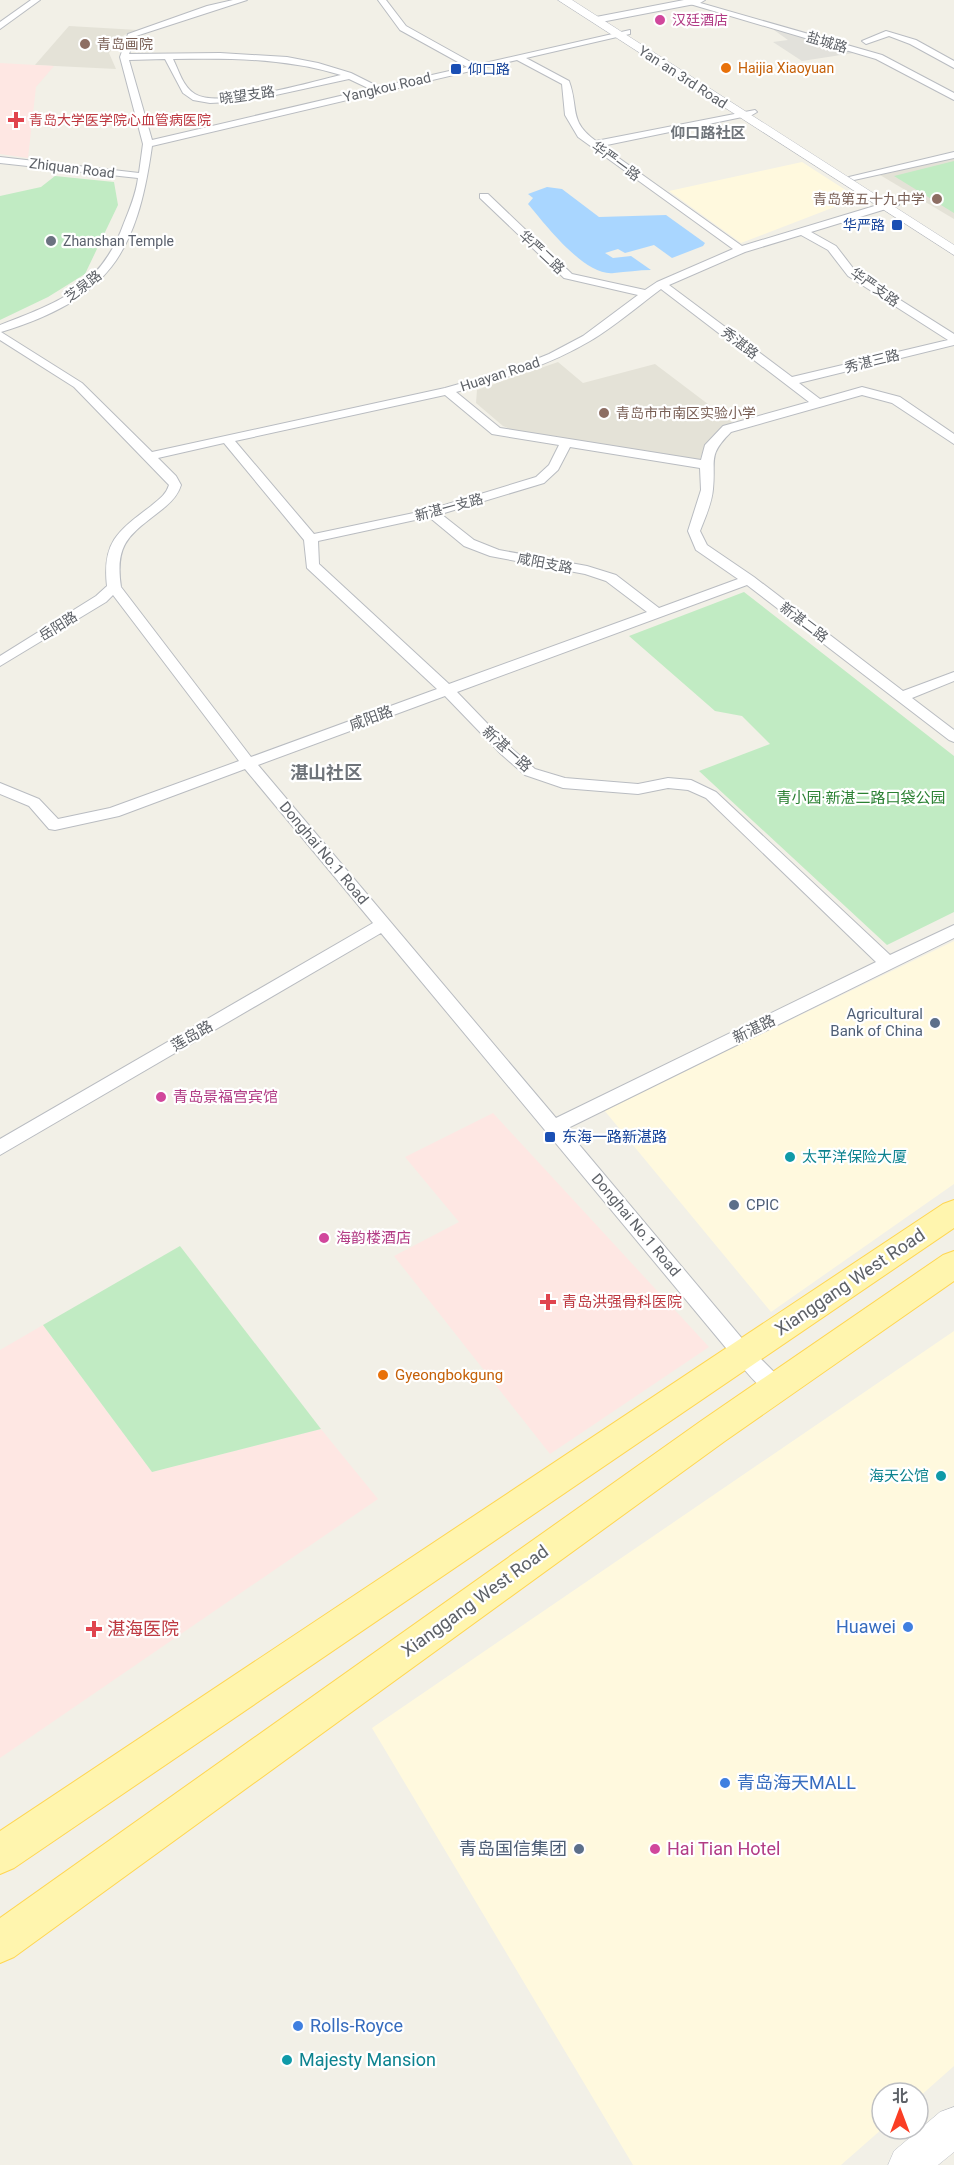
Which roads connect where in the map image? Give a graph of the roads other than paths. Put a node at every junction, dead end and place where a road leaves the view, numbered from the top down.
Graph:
1 (36, 0) edge
2 (243, 0) edge
3 (382, 0) edge
4 (564, 0) edge
5 (580, 0) edge
6 (697, 1) edge
7 (0, 10) edge
8 (601, 19) junction
9 (4, 24) edge
10 (622, 33) junction
11 (866, 41) dead end
12 (919, 45) junction
13 (902, 51) dead end
14 (124, 57) junction
15 (168, 57) junction
16 (517, 57) junction
17 (954, 65) edge
18 (474, 67) junction
19 (347, 76) junction
20 (954, 87) edge
21 (376, 89) junction
22 (940, 90) junction
23 (954, 97) edge
24 (747, 113) junction
25 (148, 144) junction
26 (593, 145) junction
27 (148, 155) junction
28 (954, 155) edge
29 (0, 160) edge
30 (108, 172) junction
31 (144, 176) junction
32 (854, 177) junction
33 (484, 196) dead end
34 (889, 205) junction
35 (801, 231) junction
36 (954, 240) edge
37 (741, 250) junction
38 (954, 250) edge
39 (661, 284) junction
40 (647, 294) junction
41 (0, 329) edge
42 (0, 335) edge
43 (954, 340) edge
44 (791, 381) junction
45 (447, 391) junction
46 (818, 403) junction
47 (226, 438) junction
48 (954, 440) edge
49 (566, 442) junction
50 (149, 456) junction
51 (706, 465) junction
52 (431, 513) junction
53 (311, 539) junction
54 (749, 580) junction
55 (114, 587) junction
56 (658, 614) junction
57 (0, 662) edge
58 (954, 676) edge
59 (447, 690) junction
60 (902, 697) junction
61 (954, 737) edge
62 (248, 763) junction
63 (0, 788) edge
64 (383, 924) junction
65 (954, 931) edge
66 (888, 963) junction
67 (554, 1127) junction
68 (0, 1148) edge
69 (954, 1212) edge
70 (954, 1264) edge
71 (743, 1353) junction
72 (776, 1388) junction
73 (0, 1854) edge
74 (0, 1943) edge
75 (954, 2126) edge
76 (908, 2165) edge

1 - 9 street
2 - 14 street
3 - 18 street
4 - 8 main road, Yan´an 3rd Road
5 - 8 main road, Yan´an 3rd Road
6 - 8 street
6 - 22 street, 盐城路
7 - 9 street
8 - 10 main road, Yan´an 3rd Road
10 - 16 street, Yangkou Road
10 - 24 main road, Yan´an 3rd Road
11 - 12 street
12 - 13 street
12 - 17 street
14 - 15 street
14 - 25 street, 芝泉路
15 - 19 street
15 - 19 street, 晓望支路
16 - 18 street, Yangkou Road
16 - 26 street, 华严一路
18 - 21 street, Yangkou Road
19 - 21 street
20 - 22 street
21 - 25 street, Yangkou Road
22 - 23 street, 盐城路
24 - 26 street
24 - 32 main road, Yan´an 3rd Road
24 - 34 main road, Yan´an 3rd Road
25 - 27 street, 芝泉路
26 - 37 street, 华严一路
27 - 30 street
27 - 31 street, 芝泉路
28 - 32 street
29 - 30 street, Zhiquan Road
30 - 31 street, Zhiquan Road
31 - 41 street, 芝泉路
32 - 34 main road, Yan´an 3rd Road
33 - 40 street, 华严二路
34 - 35 street, Huayan Road
34 - 36 main road, Yan´an 3rd Road
34 - 38 main road, Yan´an 3rd Road
35 - 37 street, Huayan Road
35 - 43 street, 华严支路
37 - 39 street, Huayan Road
39 - 40 street, Huayan Road
39 - 44 street, 秀湛路
40 - 45 street, Huayan Road
42 - 50 street
43 - 44 street, 秀湛三路
44 - 46 street, 秀湛路
45 - 47 street, Huayan Road
45 - 49 street
46 - 48 street
46 - 51 street
47 - 50 street, Huayan Road
47 - 53 street
49 - 51 street
49 - 52 street, 新湛一支路
50 - 55 street
51 - 54 street, 新湛二路
52 - 53 street, 新湛一支路
52 - 56 street, 咸阳支路
53 - 59 street, 新湛一路
54 - 56 street, 咸阳路
54 - 60 street, 新湛二路
55 - 57 street, 岳阳路
55 - 62 street, Donghai No.1 Road
56 - 59 street, 咸阳路
58 - 60 street
59 - 62 street, 咸阳路
59 - 66 street, 新湛一路
60 - 61 street, 新湛二路
62 - 63 street, 咸阳路
62 - 64 street, Donghai No.1 Road
64 - 67 street, Donghai No.1 Road
64 - 68 street, 莲岛路
65 - 66 street, 新湛路
66 - 67 street, 新湛路
67 - 71 street, Donghai No.1 Road
69 - 71 main road, Xianggang West Road
70 - 72 main road, Xianggang West Road
71 - 72 street, Donghai No.1 Road
71 - 73 main road, Xianggang West Road
72 - 74 main road, Xianggang West Road
75 - 76 main road

